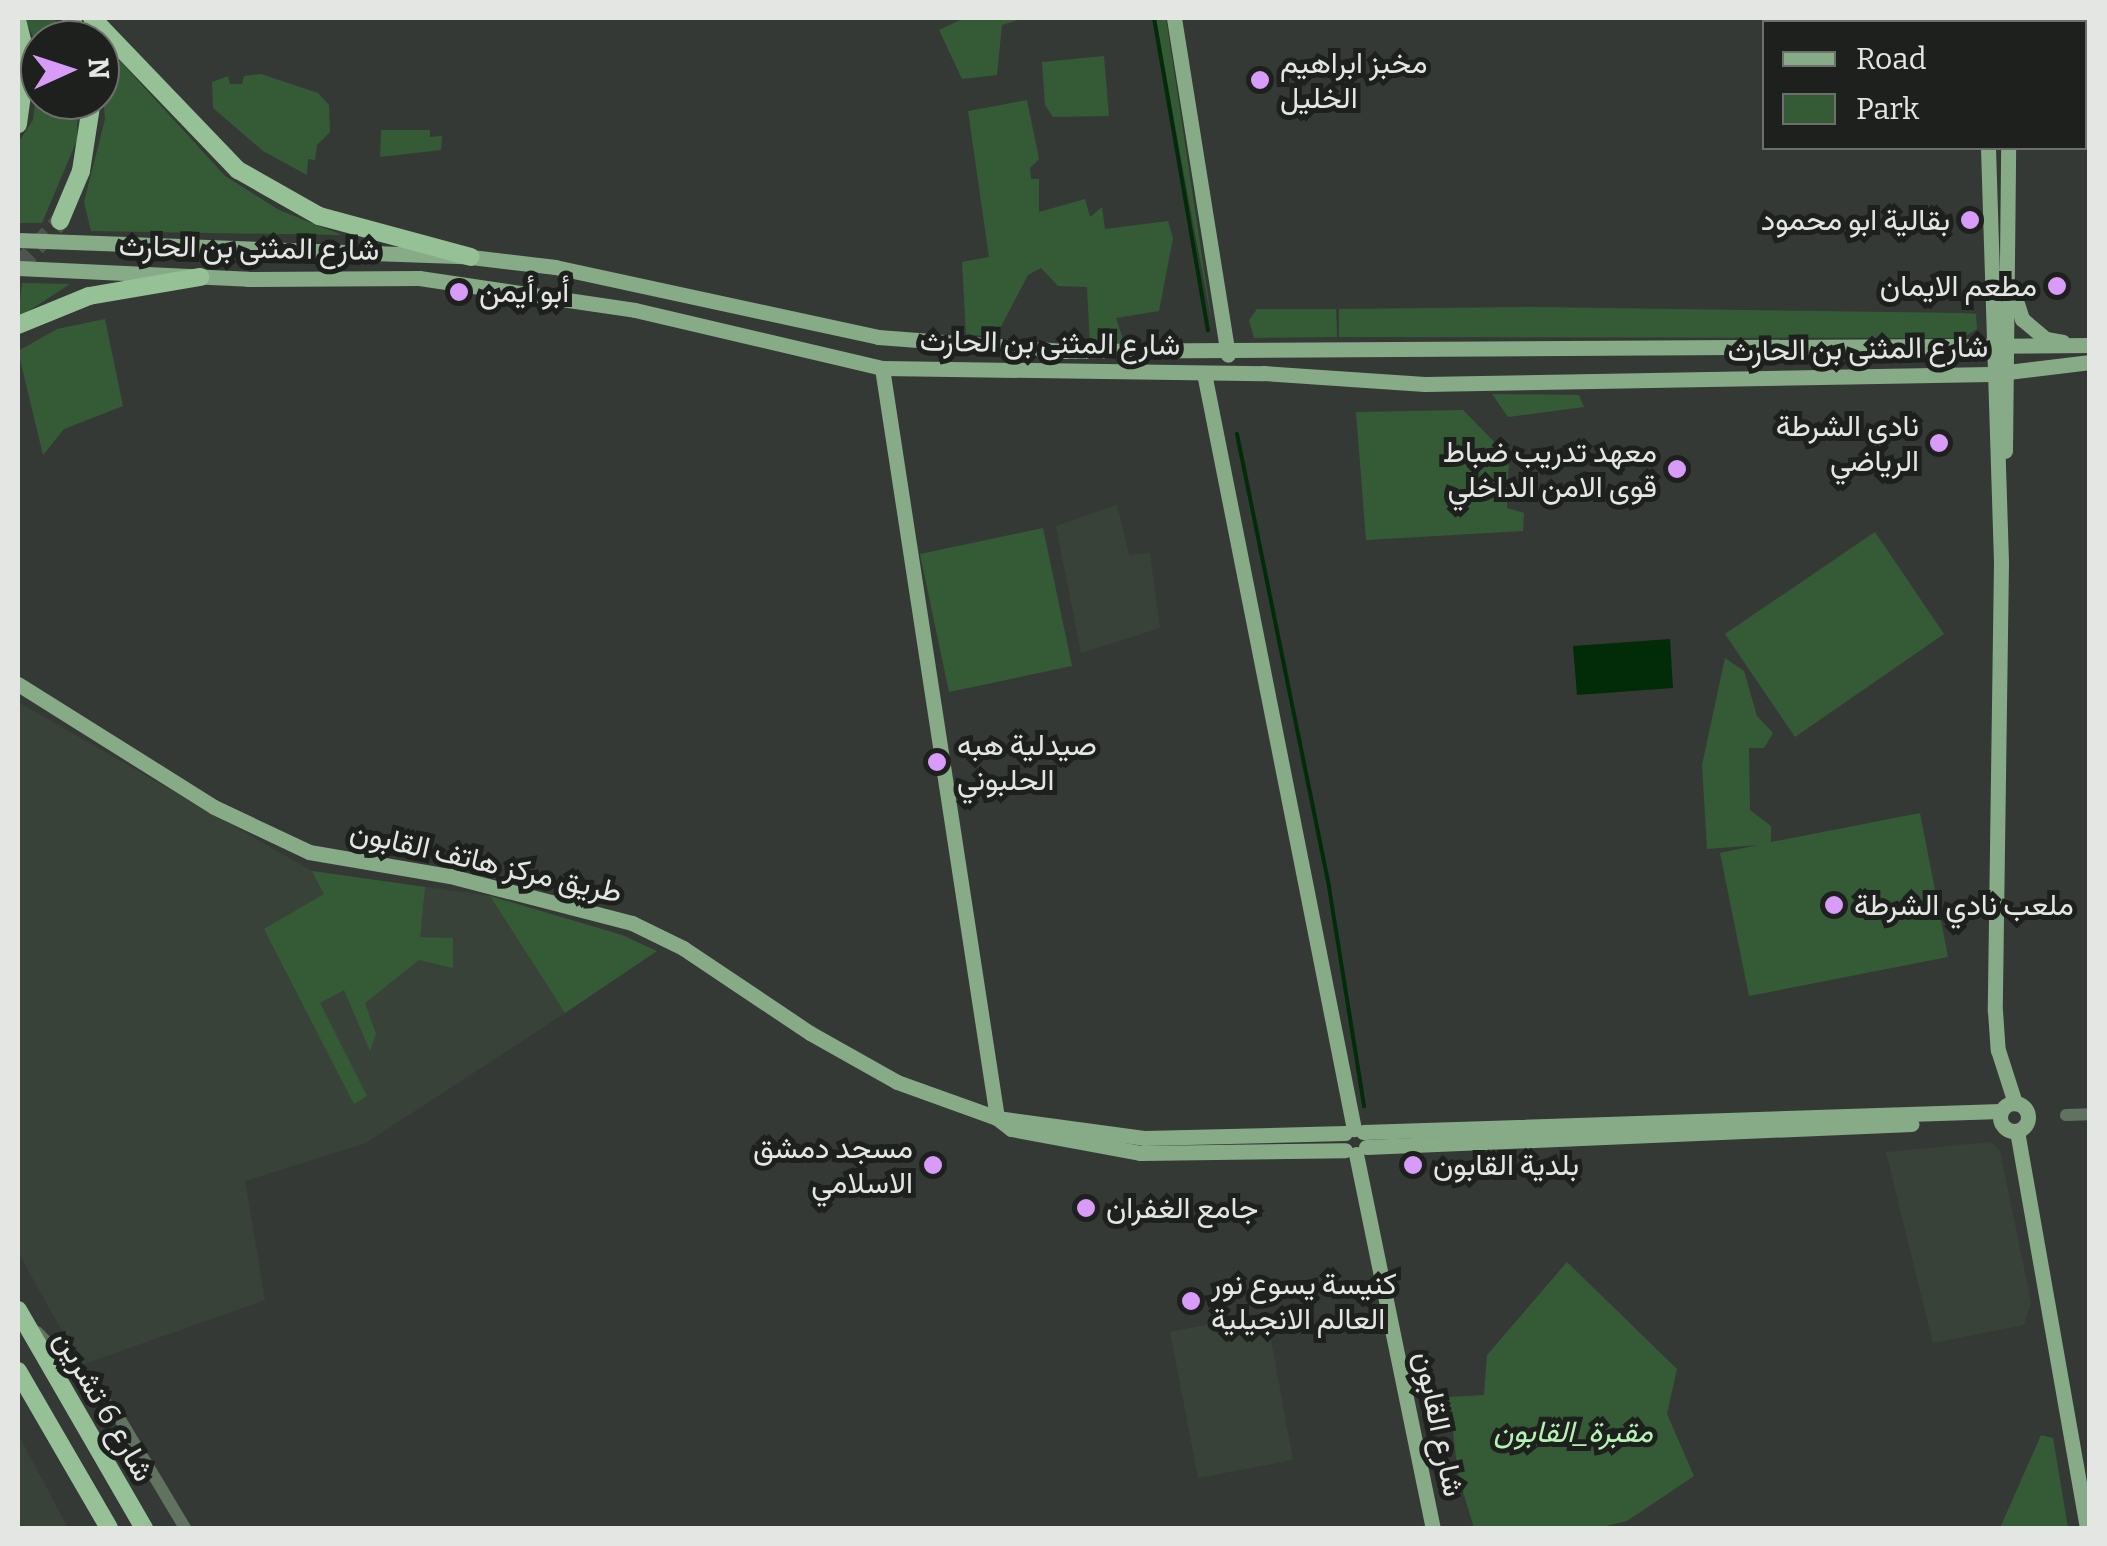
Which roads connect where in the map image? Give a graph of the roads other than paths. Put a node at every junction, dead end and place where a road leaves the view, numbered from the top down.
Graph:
1 (92, 18) edge
2 (1174, 18) edge
3 (18, 24) edge
4 (89, 120) edge
5 (18, 124) edge
6 (1988, 150) edge
7 (2008, 150) edge
8 (60, 221) tunnel mouth
9 (18, 240) edge
10 (471, 256) junction
11 (2006, 264) junction
12 (18, 268) edge
13 (200, 277) junction
14 (18, 324) edge
15 (2090, 345) edge
16 (1999, 350) junction
17 (1228, 355) junction
18 (2090, 362) edge
19 (882, 368) junction
20 (1204, 373) junction
21 (1999, 374) junction
22 (18, 684) edge
23 (2006, 1112) junction
24 (2090, 1114) edge
25 (2066, 1115) dead end
26 (997, 1118) junction
27 (2017, 1131) junction
28 (1355, 1141) junction
29 (19, 1313) edge
30 (18, 1371) edge
31 (108, 1528) edge
32 (144, 1528) edge
33 (184, 1528) edge
34 (1433, 1528) edge
35 (2087, 1528) edge

1 - 10 highway
2 - 17 main road
3 - 5 highway
4 - 8 highway
6 - 16 main road
7 - 11 main road
9 - 10 main road, شارع المثنى بن الحارث
10 - 17 main road, شارع المثنى بن الحارث
11 - 15 main road
11 - 16 main road
12 - 13 main road, شارع المثنى بن الحارث
13 - 14 highway
13 - 19 main road, شارع المثنى بن الحارث
15 - 16 main road, شارع المثنى بن الحارث
16 - 17 main road, شارع المثنى بن الحارث
16 - 21 main road
18 - 21 main road, شارع المثنى بن الحارث
19 - 20 main road, شارع المثنى بن الحارث
19 - 26 main road
20 - 21 main road, شارع المثنى بن الحارث
20 - 28 main road, شارع القابون
21 - 23 main road
22 - 26 main road, طريق مركز هاتف القابون
23 - 27 main road
23 - 27 main road
23 - 28 main road, طريق مركز هاتف القابون
24 - 25 street
26 - 28 main road, طريق مركز هاتف القابون
27 - 35 main road
28 - 34 main road, شارع القابون
29 - 32 highway, شارع 6 تشرين
29 - 33 street
30 - 31 highway, شارع 6 تشرين

